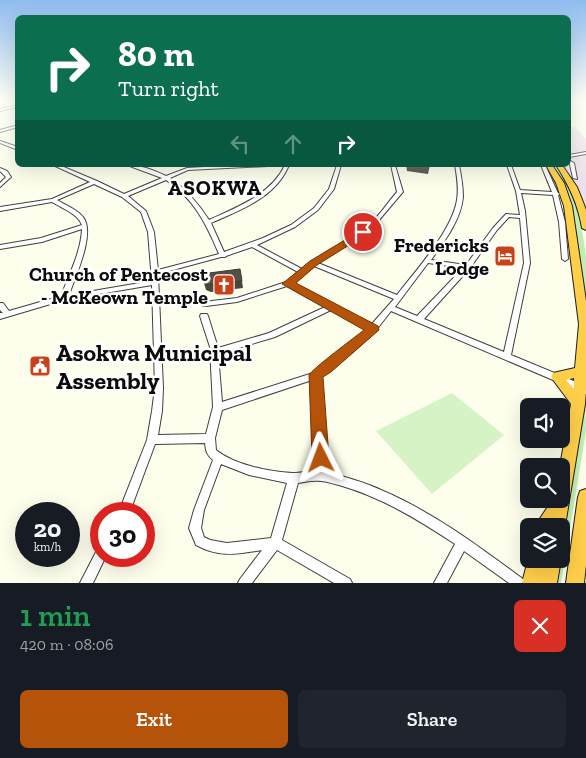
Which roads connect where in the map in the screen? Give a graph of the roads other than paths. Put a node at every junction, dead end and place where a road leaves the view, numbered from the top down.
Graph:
1 (0, 142) edge
2 (15, 148) edge
3 (586, 153) edge
4 (571, 156) edge
5 (571, 162) edge
6 (60, 167) edge
7 (135, 167) edge
8 (228, 167) edge
9 (287, 167) edge
10 (338, 167) edge
11 (394, 167) edge
12 (456, 167) edge
13 (510, 167) edge
14 (544, 167) edge
15 (550, 167) edge
16 (561, 167) edge
17 (0, 169) edge
18 (165, 177) junction
19 (575, 178) dead end
20 (95, 182) junction
21 (0, 186) edge
22 (518, 191) junction
23 (557, 194) junction
24 (124, 196) junction
25 (53, 200) junction
26 (0, 209) edge
27 (522, 217) junction
28 (209, 222) junction
29 (85, 226) junction
30 (586, 228) edge
31 (255, 246) junction
32 (0, 247) edge
33 (223, 256) junction
34 (565, 259) dead end
35 (426, 261) junction
36 (313, 263) junction
37 (468, 267) junction
38 (301, 271) junction
39 (155, 273) junction
40 (154, 284) junction
41 (288, 284) junction
42 (64, 298) junction
43 (398, 298) junction
44 (206, 304) dead end
45 (0, 305) edge
46 (330, 306) junction
47 (391, 308) junction
48 (4, 315) edge
49 (204, 316) dead end
50 (418, 320) junction
51 (373, 330) junction
52 (214, 352) junction
53 (507, 356) junction
54 (581, 371) junction
55 (316, 375) junction
56 (557, 378) junction
57 (583, 389) edge
58 (578, 404) junction
59 (218, 407) junction
60 (210, 438) junction
61 (152, 440) junction
62 (569, 458) edge
63 (218, 459) junction
64 (322, 476) junction
65 (294, 478) junction
66 (586, 497) edge
67 (128, 502) edge
68 (275, 543) junction
69 (462, 543) junction
70 (94, 567) edge
71 (534, 568) edge
72 (550, 568) edge
73 (86, 583) edge
74 (244, 583) edge
75 (346, 583) edge
76 (440, 583) edge
77 (519, 583) edge
78 (531, 583) edge
79 (548, 583) edge
80 (574, 583) edge

1 - 2 street
3 - 4 street
5 - 19 street
6 - 20 street
7 - 18 street
8 - 18 street
9 - 28 street
10 - 31 street
11 - 36 street
12 - 35 street
13 - 22 street
14 - 23 street
15 - 54 highway
16 - 30 highway
17 - 21 street
18 - 24 street
18 - 28 street
20 - 24 street
20 - 25 street
22 - 23 street
22 - 27 street
23 - 34 street
24 - 39 street
25 - 26 street
25 - 29 street
27 - 37 street
27 - 53 street
28 - 33 street
29 - 32 street
29 - 42 street
31 - 33 street
31 - 38 street
33 - 39 street
35 - 37 street
35 - 43 street
36 - 38 street
36 - 43 street
37 - 50 street
38 - 41 street
39 - 40 street
40 - 42 street
40 - 61 street
41 - 44 street
41 - 46 street
42 - 48 street
43 - 47 street
45 - 48 street
46 - 51 street
46 - 52 street
47 - 50 street
47 - 51 street
49 - 52 street
50 - 53 street
51 - 55 street
52 - 59 street
53 - 56 street
54 - 56 highway
54 - 57 highway
55 - 59 street
55 - 64 street
56 - 57 street
56 - 58 highway
57 - 58 highway
58 - 62 highway
59 - 60 street
60 - 61 street
60 - 63 street
61 - 67 street
63 - 65 street
63 - 68 street
64 - 65 street
64 - 69 street
65 - 68 street
66 - 80 highway
68 - 74 street
68 - 75 street
69 - 76 street
69 - 77 street
70 - 73 street
71 - 78 highway
72 - 79 highway

